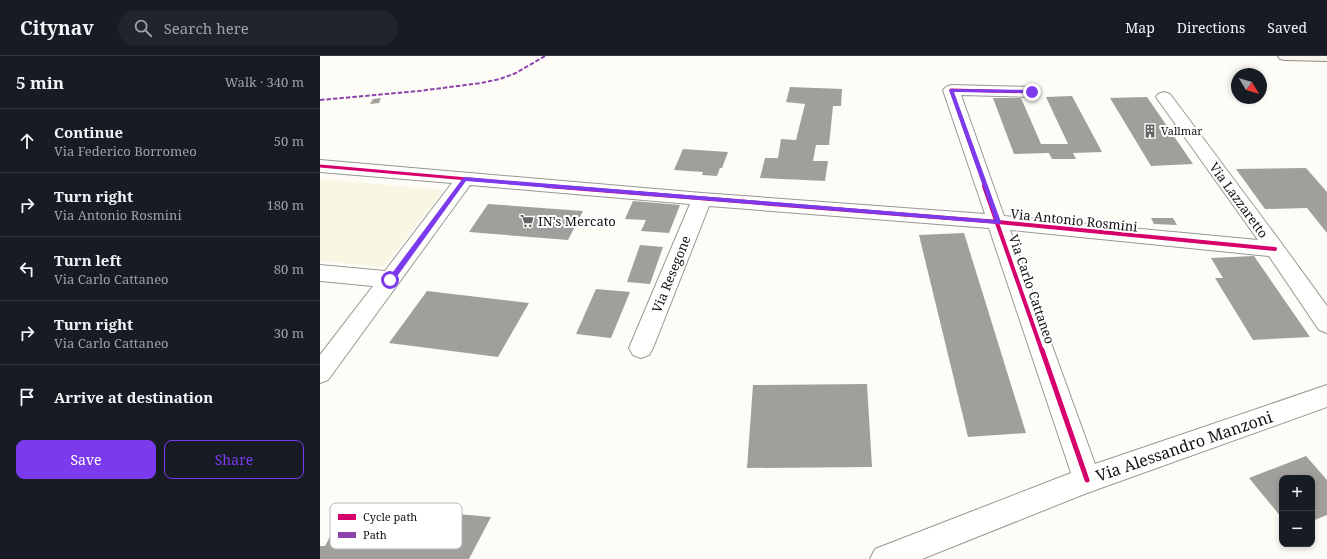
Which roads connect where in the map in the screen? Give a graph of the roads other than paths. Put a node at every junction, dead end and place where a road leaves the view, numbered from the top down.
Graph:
1 (1285, 56) edge
2 (1327, 57) edge
3 (1032, 92) dead end
4 (1164, 97) dead end
5 (320, 166) edge
6 (465, 179) junction
7 (702, 199) junction
8 (998, 222) junction
9 (1275, 249) junction
10 (320, 273) edge
11 (390, 280) junction
12 (1327, 324) edge
13 (641, 348) dead end
14 (320, 373) edge
15 (1327, 396) edge
16 (1087, 480) junction
17 (888, 559) edge

1 - 2 street
3 - 8 street, Via Carlo Cattaneo
4 - 9 street, Via Lazzaretto
5 - 6 street, Via Antonio Rosmini
6 - 7 street, Via Antonio Rosmini
6 - 11 street
7 - 8 street, Via Antonio Rosmini
7 - 13 street, Via Resegone
8 - 9 street, Via Antonio Rosmini
8 - 16 street, Via Carlo Cattaneo
9 - 12 street, Via Lazzaretto
10 - 11 street
11 - 14 street
15 - 16 street, Via Alessandro Manzoni
16 - 17 street, Via Alessandro Manzoni

